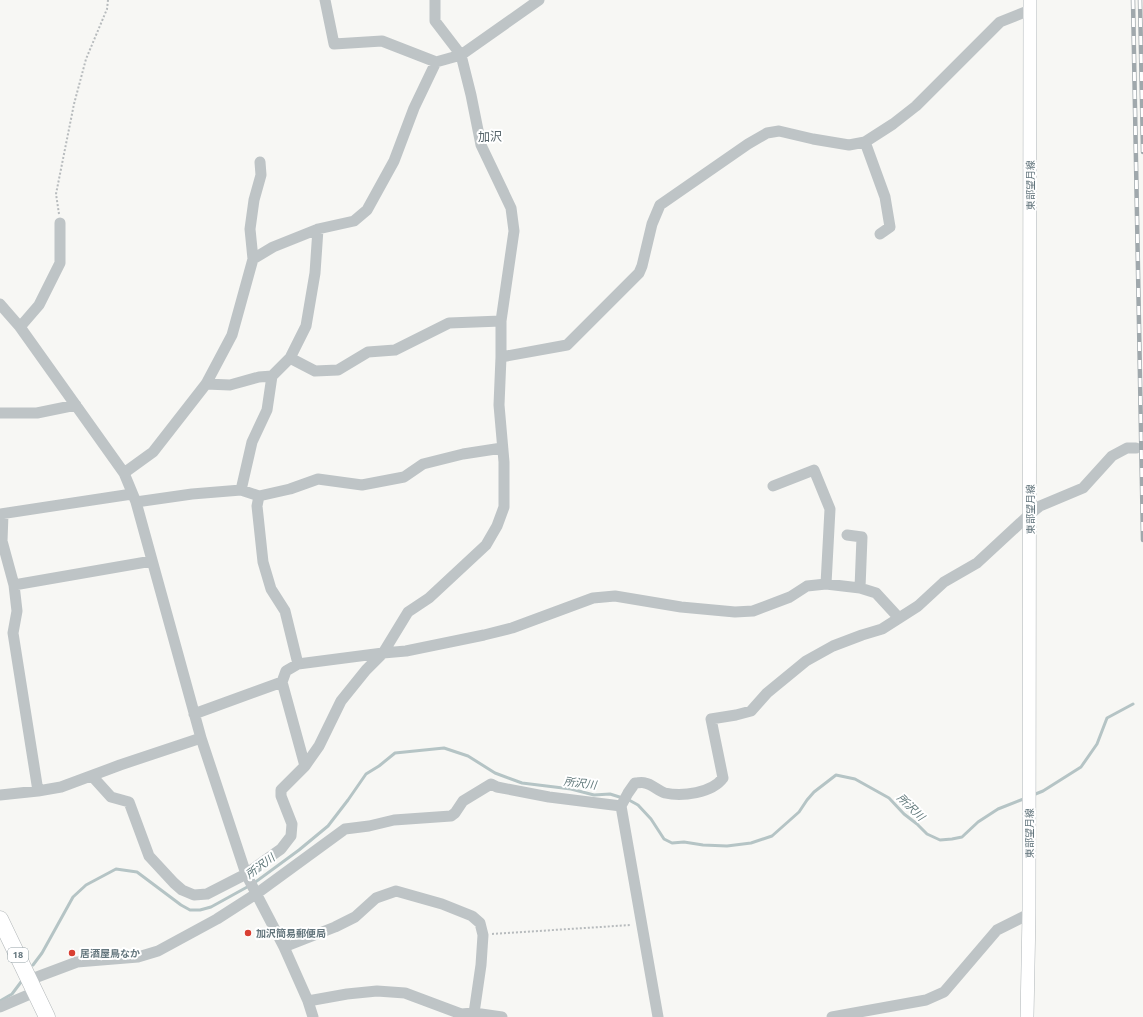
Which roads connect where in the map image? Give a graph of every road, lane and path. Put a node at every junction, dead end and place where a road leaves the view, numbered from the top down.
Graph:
1 (108, 0) edge
2 (325, 0) edge
3 (435, 0) edge
4 (539, 0) edge
5 (1030, 5) edge
6 (461, 55) junction
7 (436, 62) junction
8 (865, 142) junction
9 (260, 162) dead end
10 (60, 223) joint
11 (318, 229) junction
12 (880, 234) dead end
13 (253, 259) junction
14 (1, 306) edge
15 (501, 321) junction
16 (20, 327) junction
17 (502, 357) junction
18 (290, 358) junction
19 (272, 376) junction
20 (206, 384) junction
21 (76, 405) junction
22 (0, 413) edge
23 (502, 448) junction
24 (1136, 448) dead end
25 (124, 474) junction
26 (773, 486) dead end
27 (241, 490) junction
28 (259, 496) junction
29 (134, 498) junction
30 (1, 514) edge
31 (1030, 514) junction
32 (847, 535) dead end
33 (152, 561) junction
34 (826, 584) junction
35 (14, 585) junction
36 (860, 588) junction
37 (899, 618) junction
38 (383, 653) junction
39 (298, 664) junction
40 (282, 682) junction
41 (194, 714) junction
42 (201, 738) junction
43 (305, 766) junction
44 (92, 776) junction
45 (38, 791) junction
46 (0, 794) edge
47 (621, 806) junction
48 (246, 874) junction
49 (256, 894) junction
50 (1029, 914) junction
51 (0, 918) edge
52 (641, 924) junction
53 (483, 935) junction
54 (284, 947) junction
55 (32, 986) junction
56 (308, 1001) junction
57 (0, 1007) edge
58 (474, 1013) junction
59 (47, 1017) edge
60 (313, 1017) edge
61 (502, 1017) edge
62 (658, 1017) edge
63 (832, 1017) edge
64 (1027, 1017) edge

1 - 10 path
2 - 7 street
3 - 6 street
4 - 6 street
5 - 8 street
5 - 31 main road, 東部望月線
6 - 7 street
6 - 15 street
7 - 11 street
8 - 12 street
8 - 17 street
9 - 13 street
10 - 16 street
11 - 13 street
11 - 18 street
13 - 20 street
14 - 16 street
15 - 17 street
15 - 18 street
16 - 21 street
17 - 23 street
18 - 19 street
19 - 20 street
19 - 27 street
20 - 25 street
21 - 22 street
21 - 25 street
23 - 28 street
23 - 38 street
24 - 31 street
25 - 29 street
26 - 34 street
27 - 28 street
27 - 29 street
28 - 39 street
29 - 30 street
29 - 33 street
30 - 35 street
31 - 37 street
31 - 50 main road, 東部望月線
32 - 36 street
33 - 35 street
33 - 41 street
34 - 36 street
34 - 38 street
35 - 45 street
36 - 37 street
37 - 47 street
38 - 39 street
38 - 43 street
39 - 40 street
40 - 41 street
40 - 43 street
41 - 42 street
42 - 44 street
42 - 48 street
43 - 48 street
44 - 45 street
44 - 48 street
45 - 46 street
47 - 49 street
47 - 52 street
48 - 49 street
49 - 54 street
49 - 55 street
50 - 63 street
50 - 64 main road, 東部望月線
51 - 55 highway, 18
52 - 53 path
52 - 62 street
53 - 54 street
53 - 58 street
54 - 56 street
55 - 57 street
55 - 59 highway, 18
56 - 58 street
56 - 60 street
58 - 61 street

